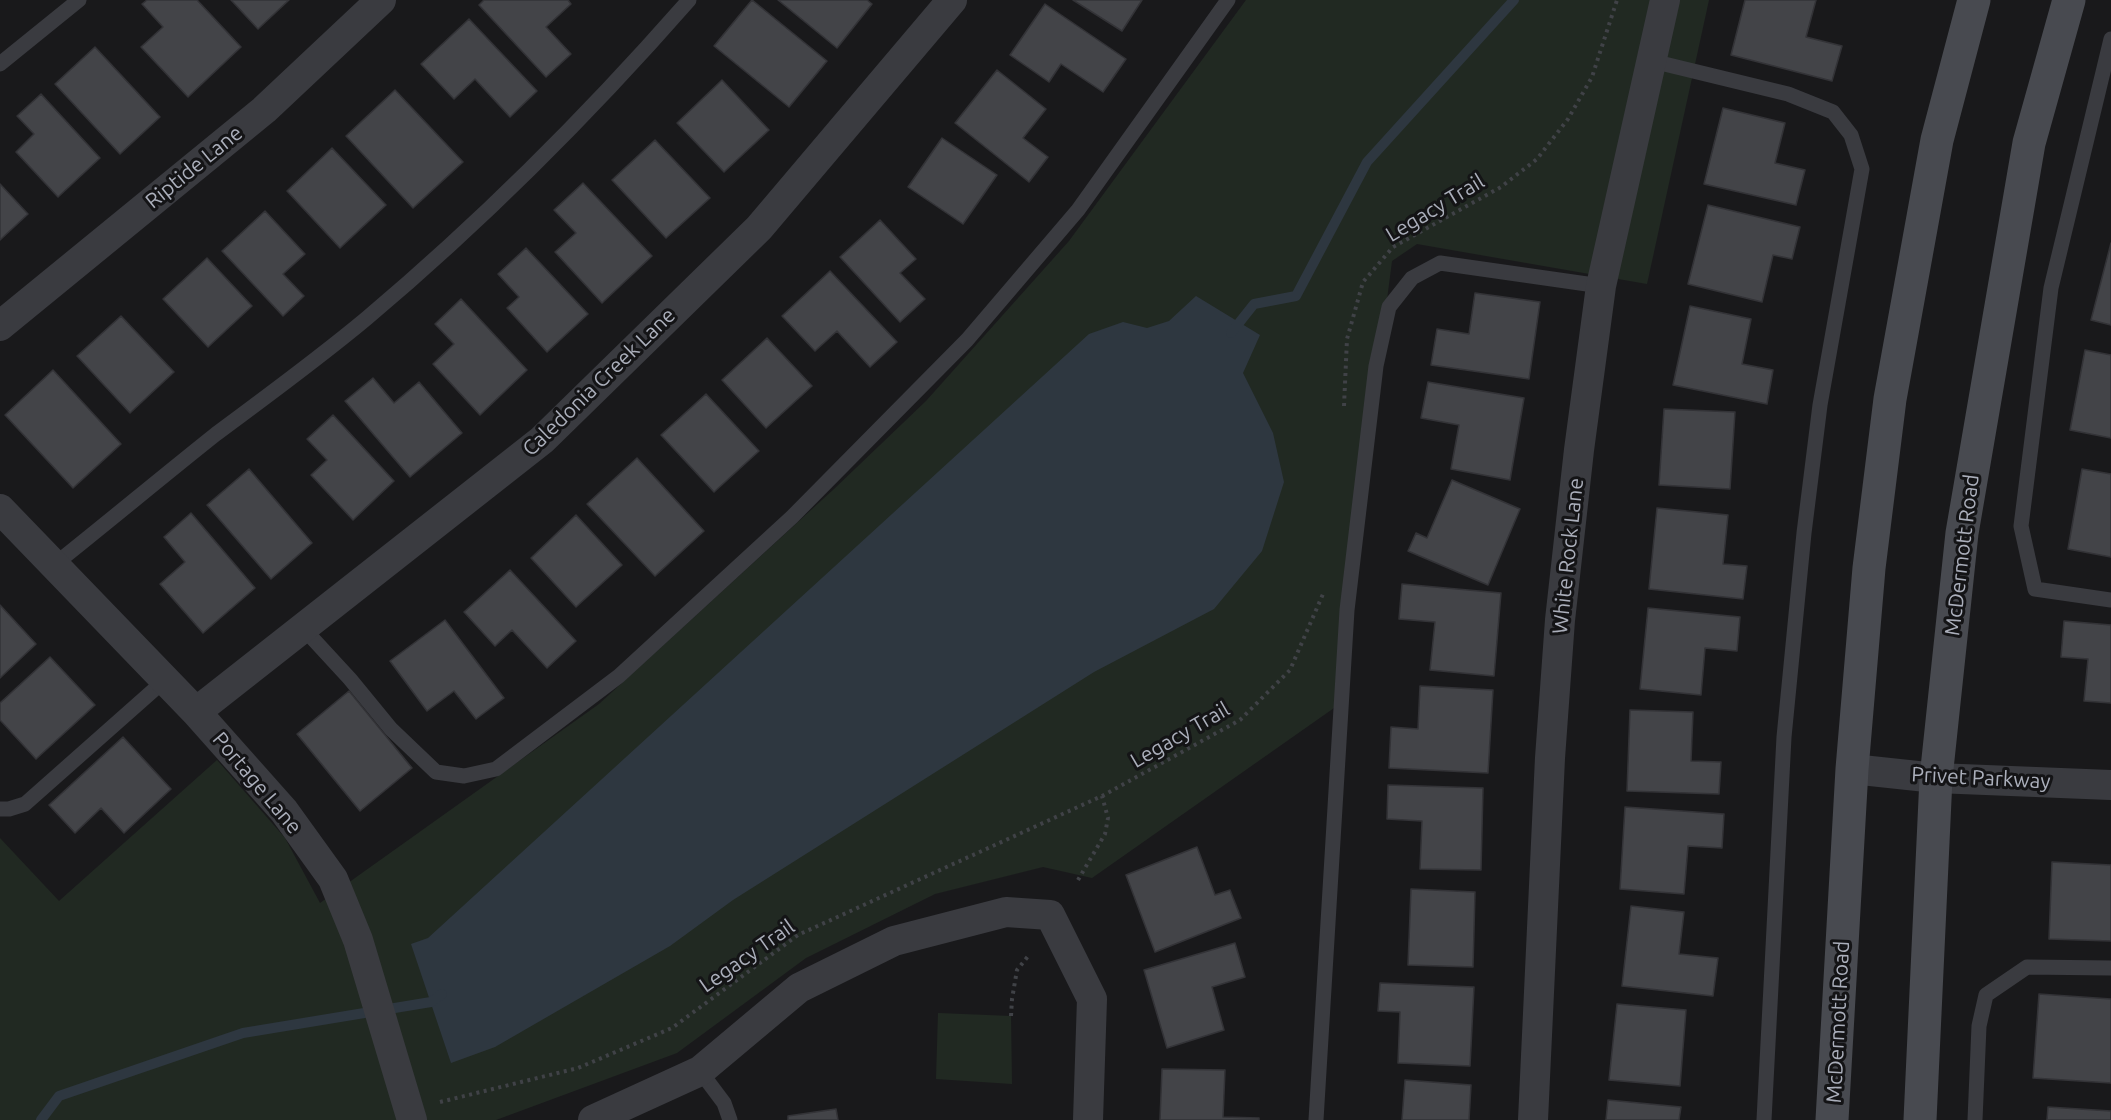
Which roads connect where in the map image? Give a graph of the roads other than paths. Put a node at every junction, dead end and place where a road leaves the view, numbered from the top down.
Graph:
1 (79, 0) edge
2 (381, 0) edge
3 (689, 0) edge
4 (952, 0) edge
5 (1228, 0) edge
6 (1665, 0) edge
7 (1974, 0) edge
8 (2069, 0) edge
9 (2111, 39) edge
10 (1652, 61) junction
11 (0, 64) edge
12 (1601, 286) junction
13 (0, 326) edge
14 (0, 509) edge
15 (54, 565) junction
16 (2111, 600) edge
17 (303, 628) junction
18 (165, 680) junction
19 (196, 712) junction
20 (1852, 769) junction
21 (1936, 778) junction
22 (2111, 785) edge
23 (0, 809) edge
24 (2111, 968) edge
25 (700, 1071) junction
26 (423, 1112) edge
27 (593, 1120) edge
28 (730, 1120) edge
29 (1088, 1120) edge
30 (1317, 1120) edge
31 (1533, 1120) edge
32 (1764, 1120) edge
33 (1832, 1120) edge
34 (1920, 1120) edge
35 (1975, 1120) edge

1 - 11 lane
2 - 13 street, Riptide Lane
3 - 15 lane
4 - 17 street, Caledonia Creek Lane
5 - 17 lane
6 - 10 street, White Rock Lane
7 - 20 main road, McDermott Road
8 - 21 main road, McDermott Road
9 - 16 lane
10 - 12 street, White Rock Lane
10 - 32 lane
12 - 30 lane
12 - 31 street, White Rock Lane
14 - 15 street, Portage Lane
15 - 18 street, Portage Lane
17 - 19 street, Caledonia Creek Lane
18 - 19 street, Portage Lane
18 - 23 lane
19 - 26 street, Portage Lane
20 - 21 street, Privet Parkway
20 - 33 main road, McDermott Road
21 - 22 street, Privet Parkway
21 - 34 main road, McDermott Road
24 - 35 lane
25 - 27 street
25 - 28 lane
25 - 29 street

